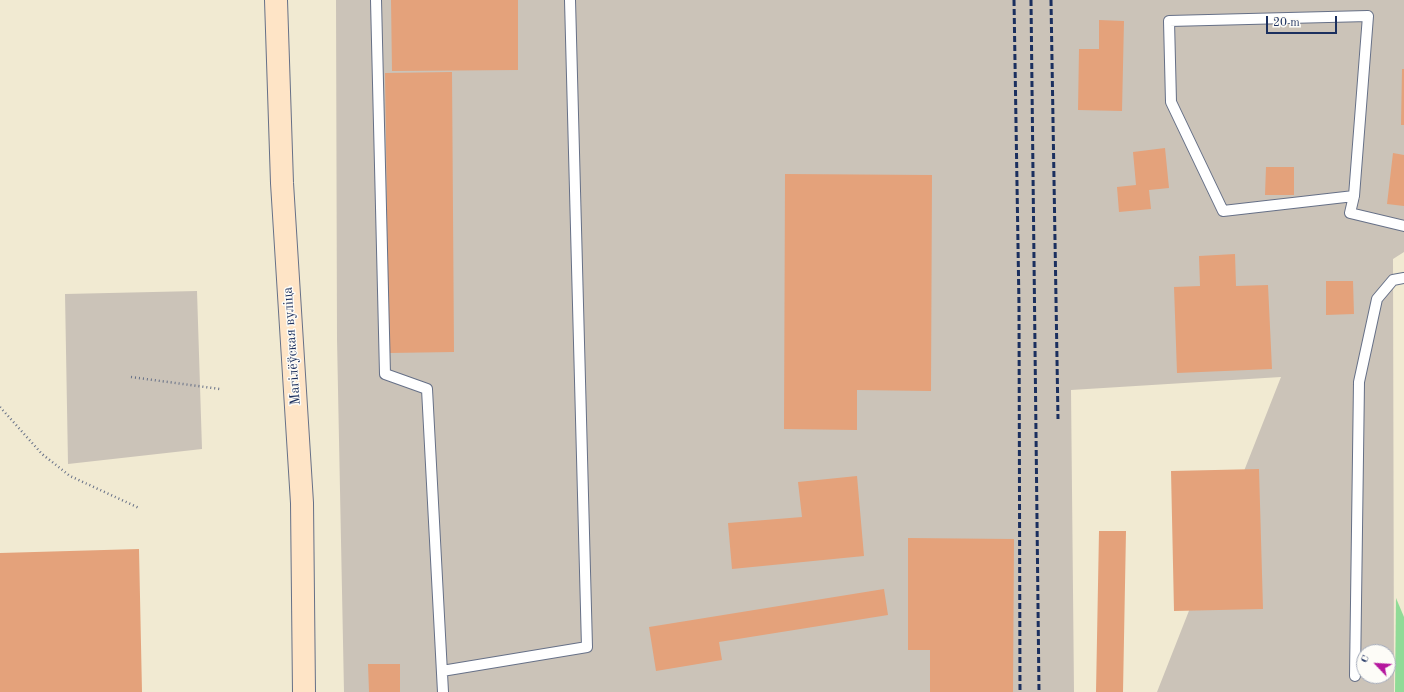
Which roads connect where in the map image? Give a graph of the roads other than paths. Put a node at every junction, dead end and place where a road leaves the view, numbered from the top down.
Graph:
1 (276, 0) edge
2 (376, 0) edge
3 (570, 0) edge
4 (1354, 196) junction
5 (1404, 226) edge
6 (1404, 278) edge
7 (442, 671) junction
8 (1355, 676) dead end
9 (304, 692) edge
10 (443, 692) edge

1 - 9 street, Магілёўская вуліца
2 - 7 lane
3 - 7 lane
4 - 4 lane
4 - 5 lane
6 - 8 lane
7 - 10 lane

